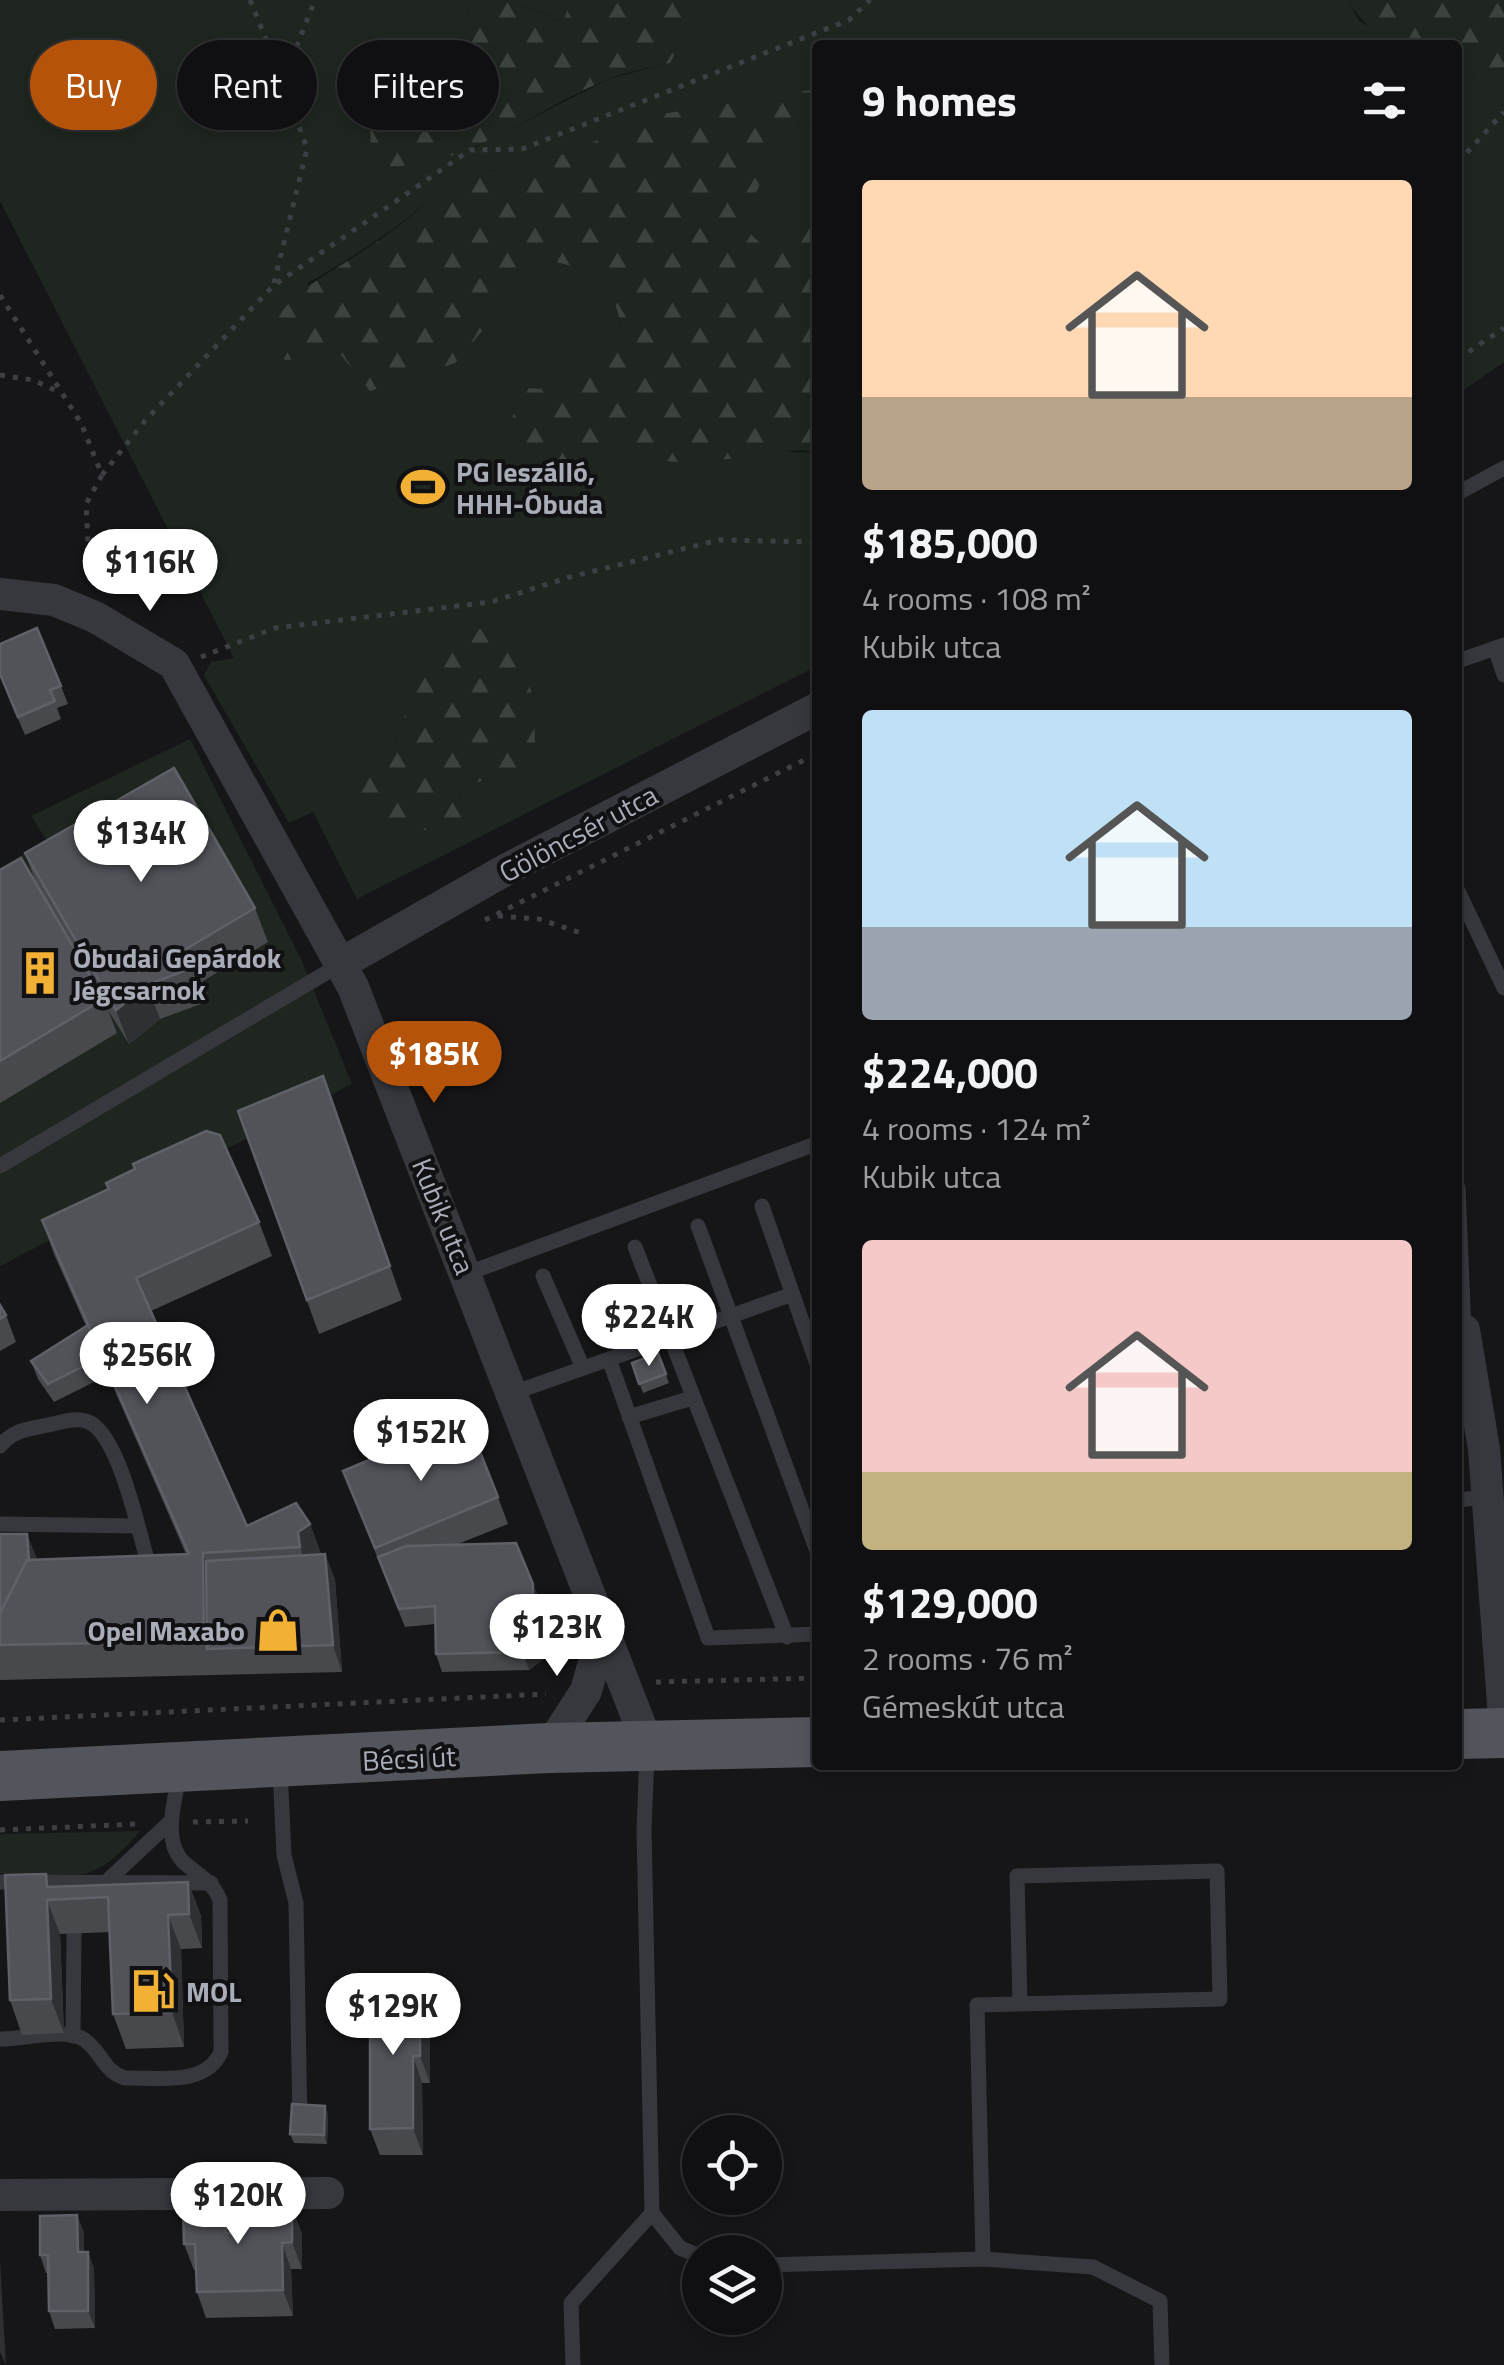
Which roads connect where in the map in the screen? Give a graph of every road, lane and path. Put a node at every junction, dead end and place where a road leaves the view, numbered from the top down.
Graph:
1 (250, 0) edge
2 (315, 0) edge
3 (870, 0) edge
4 (266, 40) edge
5 (299, 40) edge
6 (1504, 112) edge
7 (300, 130) edge
8 (1462, 158) edge
9 (273, 286) junction
10 (0, 295) edge
11 (1504, 328) edge
12 (1462, 356) edge
13 (0, 375) edge
14 (60, 392) junction
15 (1504, 468) edge
16 (102, 475) junction
17 (1462, 491) edge
18 (812, 542) edge
19 (0, 594) edge
20 (95, 617) junction
21 (1500, 646) edge
22 (1462, 660) edge
23 (174, 664) junction
24 (1504, 676) edge
25 (812, 711) edge
26 (812, 756) edge
27 (1462, 900) edge
28 (495, 916) junction
29 (477, 924) dead end
30 (581, 933) dead end
31 (342, 963) junction
32 (1504, 988) edge
33 (812, 1145) edge
34 (0, 1166) edge
35 (762, 1206) dead end
36 (698, 1226) dead end
37 (635, 1247) dead end
38 (466, 1274) junction
39 (543, 1276) dead end
40 (1462, 1283) edge
41 (790, 1295) junction
42 (730, 1316) junction
43 (1464, 1330) joint
44 (669, 1338) junction
45 (812, 1352) edge
46 (608, 1359) junction
47 (583, 1368) junction
48 (513, 1393) junction
49 (692, 1398) junction
50 (629, 1417) junction
51 (0, 1446) edge
52 (1472, 1498) edge
53 (0, 1524) edge
54 (137, 1526) junction
55 (812, 1538) edge
56 (147, 1560) edge
57 (604, 1627) junction
58 (812, 1635) edge
59 (787, 1638) junction
60 (812, 1678) edge
61 (626, 1683) junction
62 (586, 1692) junction
63 (1504, 1717) edge
64 (0, 1720) edge
65 (1504, 1733) edge
66 (1462, 1734) edge
67 (812, 1742) edge
68 (648, 1745) junction
69 (548, 1748) junction
70 (280, 1764) junction
71 (181, 1768) junction
72 (0, 1776) edge
73 (248, 1820) dead end
74 (170, 1822) junction
75 (0, 1830) edge
76 (0, 1882) edge
77 (105, 1883) junction
78 (211, 1883) junction
79 (79, 1904) edge
80 (74, 1934) dead end
81 (1020, 2004) junction
82 (73, 2036) junction
83 (0, 2039) edge
84 (300, 2132) edge
85 (328, 2193) dead end
86 (0, 2195) edge
87 (652, 2213) junction
88 (682, 2249) edge
89 (983, 2259) junction
90 (782, 2264) edge
91 (573, 2365) edge
92 (1162, 2365) edge

1 - 4 path
2 - 5 path
3 - 9 path
6 - 8 path
7 - 9 path
9 - 16 path
10 - 14 path
11 - 12 path
13 - 14 path
14 - 16 path
15 - 17 lane
16 - 20 path
18 - 23 path
19 - 20 street, Kubik utca
20 - 23 street, Kubik utca
21 - 22 lane
21 - 24 lane
23 - 31 street, Kubik utca
25 - 31 street, Gölöncsér utca
26 - 28 path
27 - 32 lane
28 - 29 path
28 - 30 path
31 - 34 lane
31 - 38 street, Kubik utca
33 - 38 lane
35 - 41 lane
36 - 42 lane
37 - 44 lane
38 - 48 street, Kubik utca
39 - 47 lane
40 - 43 lane
41 - 42 lane
41 - 45 lane
42 - 44 lane
42 - 55 lane
43 - 52 street
44 - 46 lane
44 - 49 lane
46 - 47 lane
46 - 50 lane
47 - 48 lane
48 - 57 street, Kubik utca
49 - 50 lane
49 - 59 lane
50 - 59 lane
51 - 54 lane
52 - 63 street
53 - 54 lane
54 - 56 lane
57 - 61 street, Kubik utca
57 - 62 street
58 - 59 lane
60 - 61 path
61 - 68 street, Kubik utca
62 - 64 path
62 - 69 street
65 - 66 main road
67 - 68 main road, Bécsi út
68 - 69 main road, Bécsi út
68 - 87 lane
69 - 70 main road, Bécsi út
70 - 71 main road, Bécsi út
70 - 84 lane
71 - 72 main road, Bécsi út
71 - 74 lane
73 - 74 path
74 - 75 path
74 - 77 lane
74 - 78 lane
76 - 77 lane
77 - 78 lane
77 - 79 lane
78 - 82 lane
80 - 82 lane
81 - 81 lane
81 - 89 lane
82 - 83 lane
85 - 86 street
87 - 88 lane
87 - 91 lane
89 - 90 lane
89 - 92 lane

